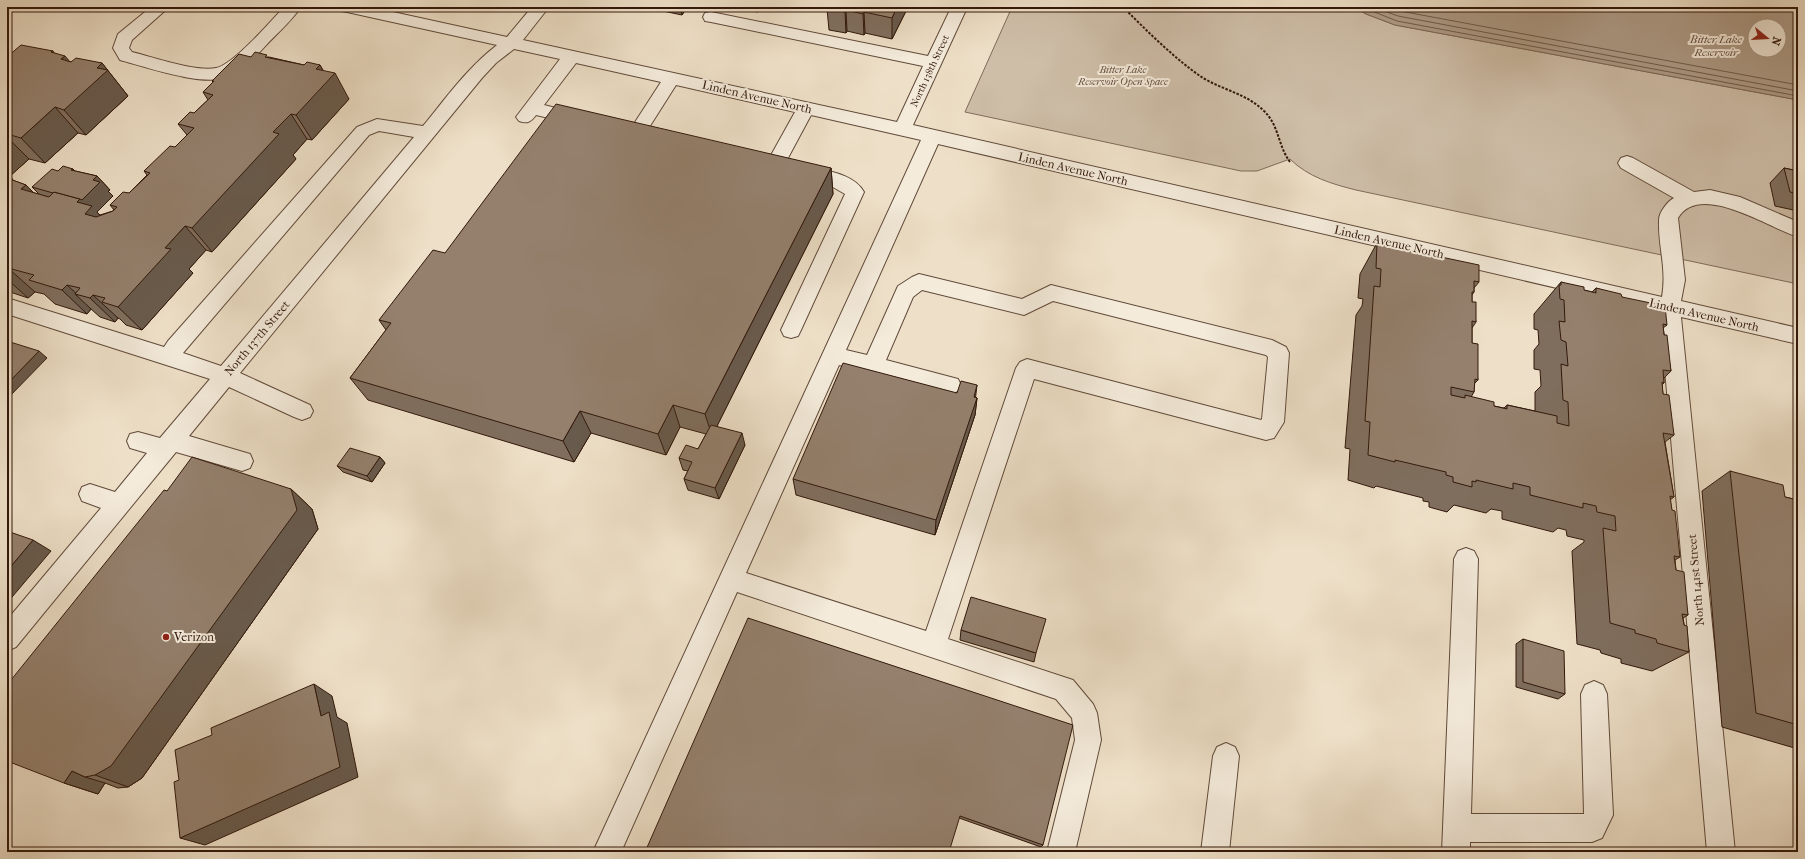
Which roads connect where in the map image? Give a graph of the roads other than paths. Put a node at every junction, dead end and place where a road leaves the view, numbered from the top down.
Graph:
1 (161, 7) edge
2 (294, 7) edge
3 (347, 7) edge
4 (541, 7) edge
5 (958, 12) dead end
6 (711, 17) dead end
7 (512, 42) junction
8 (572, 56) junction
9 (934, 63) junction
10 (672, 78) junction
11 (806, 108) junction
12 (592, 122) edge
13 (902, 129) junction
14 (427, 133) junction
15 (637, 133) edge
16 (932, 136) junction
17 (1627, 163) dead end
18 (1691, 199) junction
19 (1798, 230) edge
20 (7, 306) edge
21 (1670, 308) junction
22 (791, 330) dead end
23 (1798, 337) edge
24 (833, 355) junction
25 (171, 358) junction
26 (873, 365) junction
27 (226, 376) junction
28 (950, 386) dead end
29 (302, 411) dead end
30 (138, 441) dead end
31 (168, 445) junction
32 (242, 461) dead end
33 (90, 494) dead end
34 (119, 504) junction
35 (1466, 559) dead end
36 (731, 579) junction
37 (7, 640) edge
38 (933, 646) junction
39 (1594, 694) dead end
40 (1226, 756) dead end
41 (1457, 840) edge
42 (607, 852) edge
43 (1062, 852) edge
44 (1215, 852) edge
45 (1721, 852) edge

1 - 2 street
3 - 7 street, Linden Avenue North
4 - 7 street, North 137th Street
5 - 9 street, North 138th Street
6 - 9 street
7 - 8 street, Linden Avenue North
7 - 14 street, North 137th Street
8 - 10 street, Linden Avenue North
8 - 12 street
9 - 13 street, North 138th Street
10 - 11 street, Linden Avenue North
10 - 15 street
11 - 13 street, Linden Avenue North
11 - 22 street
13 - 16 street, Linden Avenue North
14 - 25 street
14 - 27 street, North 137th Street
16 - 21 street, Linden Avenue North
16 - 24 street
17 - 18 street
18 - 19 street
18 - 21 street, North 141st Street
20 - 25 street
21 - 23 street, Linden Avenue North
21 - 45 street, North 141st Street
24 - 26 street
24 - 36 street
25 - 27 street
26 - 28 street
26 - 38 street
27 - 29 street
27 - 31 street, North 137th Street
30 - 31 street
31 - 32 street
31 - 34 street, North 137th Street
33 - 34 street
34 - 37 street, North 137th Street
35 - 41 street
36 - 38 street
36 - 42 street
38 - 43 street
39 - 41 street
40 - 44 street

